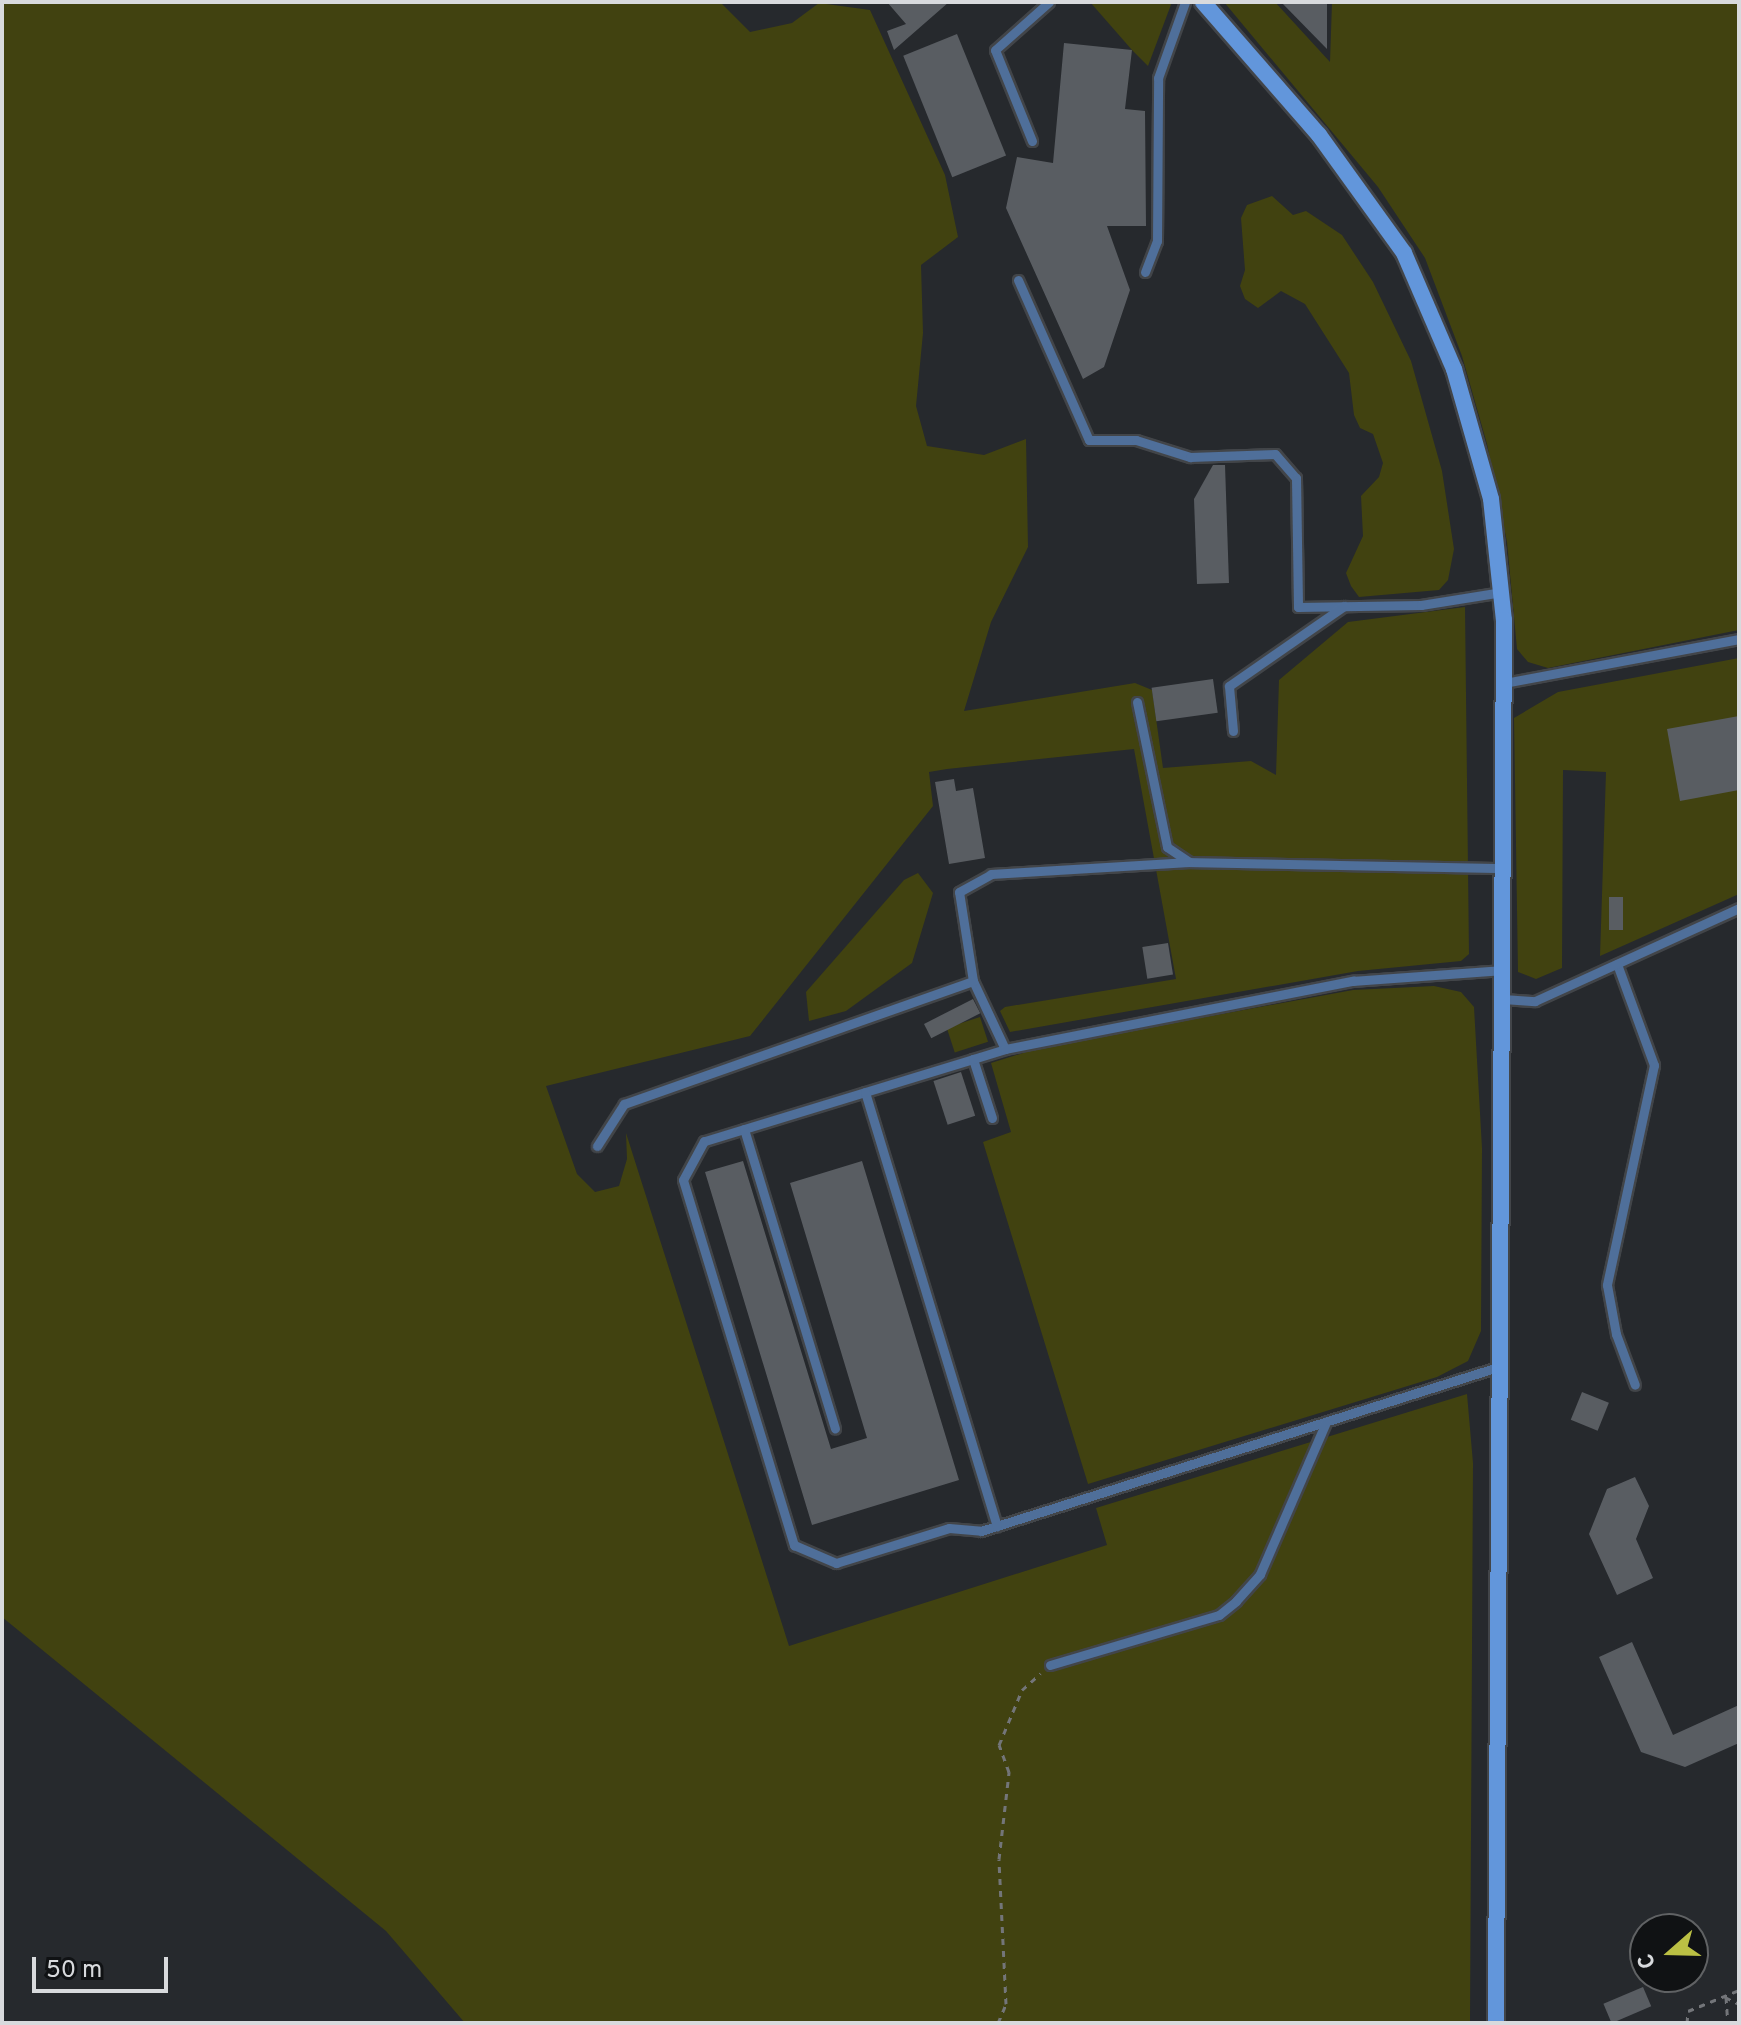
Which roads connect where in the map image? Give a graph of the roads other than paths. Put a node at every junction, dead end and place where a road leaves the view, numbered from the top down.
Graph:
1 (1049, 2) edge
2 (1185, 2) edge
3 (1203, 2) edge
4 (1032, 141) dead end
5 (1145, 272) dead end
6 (1018, 280) dead end
7 (1502, 592) junction
8 (1344, 606) junction
9 (1739, 639) edge
10 (1504, 683) junction
11 (1137, 702) dead end
12 (1233, 731) dead end
13 (1189, 862) junction
14 (1504, 868) junction
15 (1739, 908) edge
16 (1617, 964) junction
17 (1503, 970) junction
18 (973, 981) junction
19 (1503, 999) junction
20 (1005, 1049) junction
21 (973, 1059) junction
22 (865, 1092) junction
23 (992, 1118) dead end
24 (744, 1129) junction
25 (597, 1146) dead end
26 (1498, 1367) junction
27 (1635, 1385) dead end
28 (1326, 1422) junction
29 (835, 1428) dead end
30 (997, 1526) junction
31 (1050, 1665) road end
32 (1496, 2023) edge

1 - 4 lane
2 - 5 lane
3 - 7 street
6 - 8 lane
7 - 8 lane
7 - 10 street
8 - 12 lane
9 - 10 lane
10 - 14 street
11 - 13 lane
13 - 14 lane
13 - 18 lane
14 - 17 street
15 - 16 lane
16 - 19 lane
16 - 27 lane
17 - 19 street
17 - 20 lane
18 - 20 lane
18 - 25 lane
19 - 26 street
20 - 21 lane
21 - 22 lane
21 - 23 lane
22 - 24 lane
22 - 30 lane
24 - 29 lane
24 - 30 lane
26 - 28 lane
26 - 32 street
28 - 30 lane
28 - 31 lane

